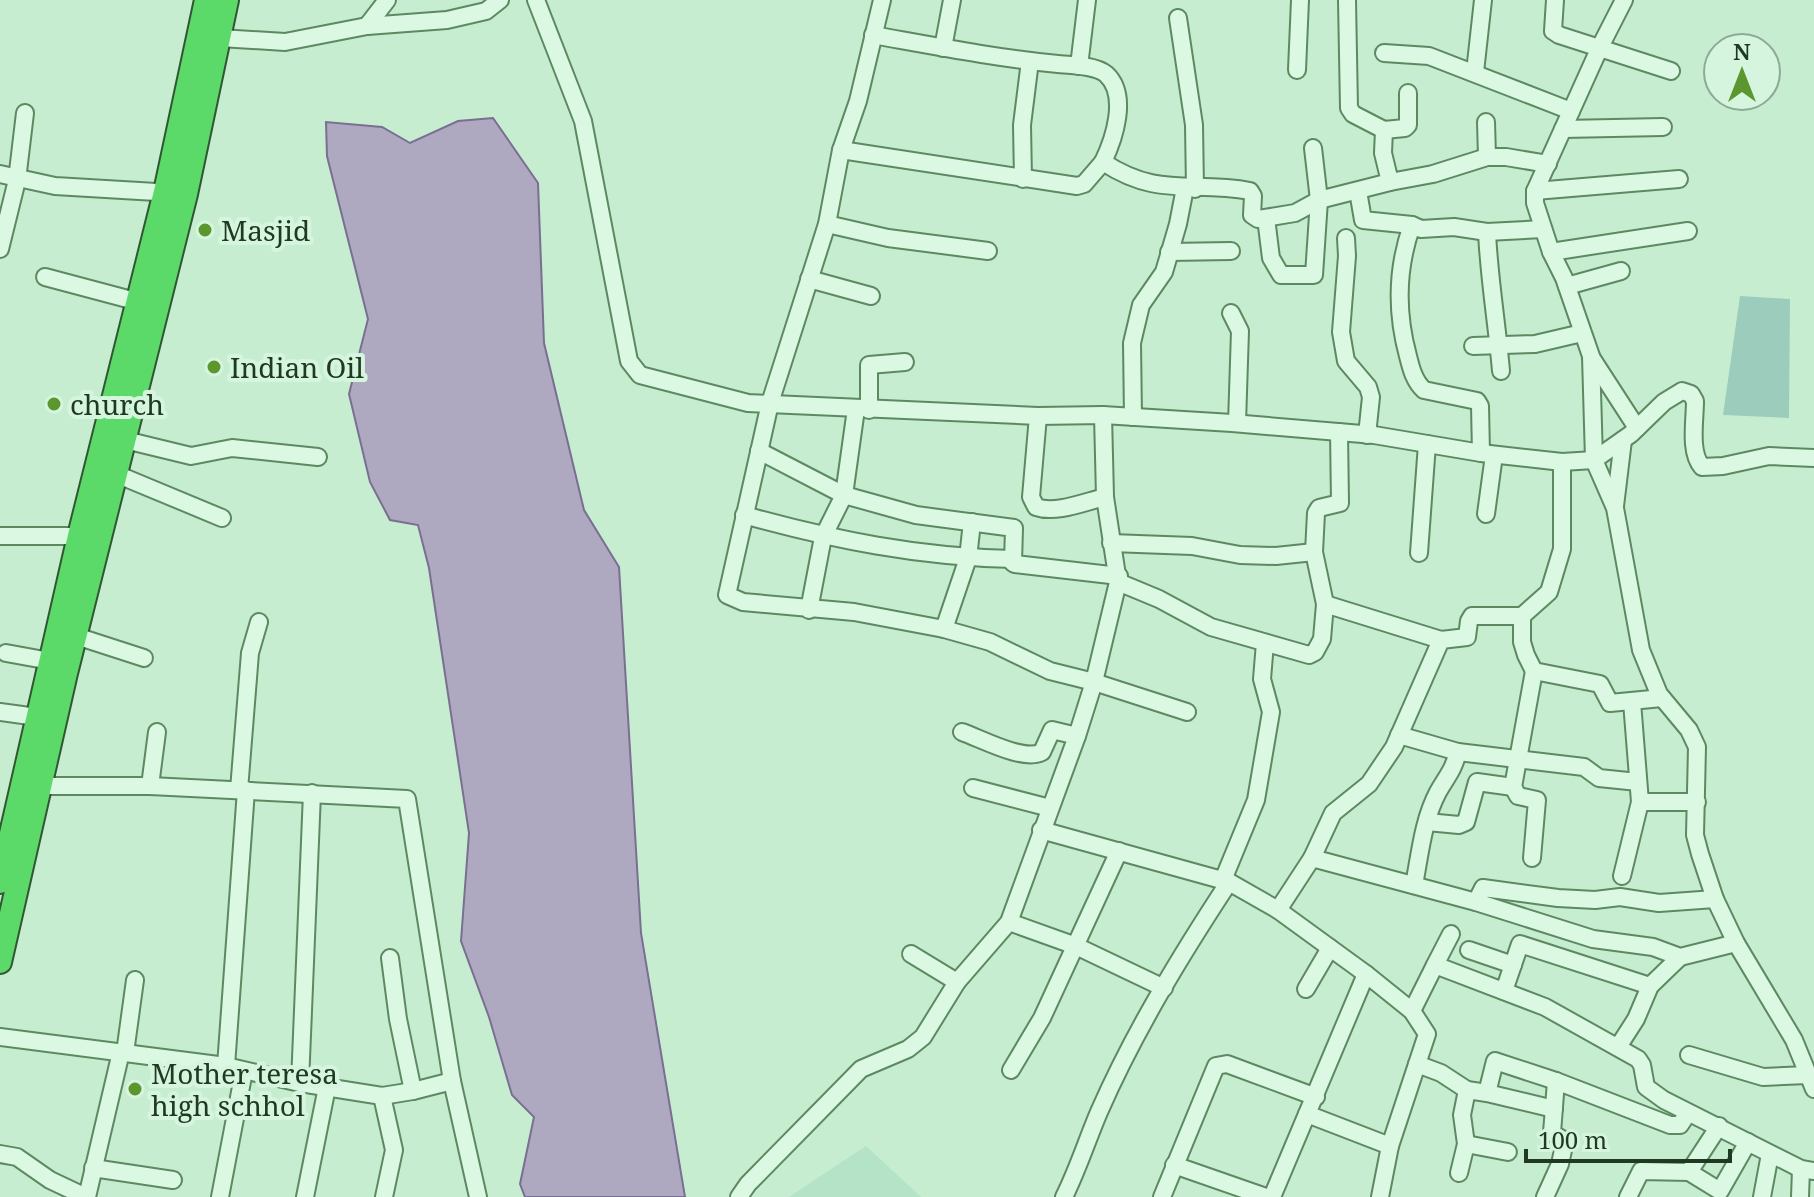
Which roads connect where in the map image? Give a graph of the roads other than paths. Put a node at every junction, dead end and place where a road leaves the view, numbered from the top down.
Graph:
1 (206, 0) edge
2 (227, 0) edge
3 (387, 0) edge
4 (500, 0) edge
5 (536, 0) edge
6 (882, 0) edge
7 (952, 0) edge
8 (1087, 0) edge
9 (1300, 0) edge
10 (1347, 0) edge
11 (1483, 0) edge
12 (1555, 0) edge
13 (1624, 0) edge
14 (1178, 18) dead end
15 (367, 26) junction
16 (873, 35) junction
17 (220, 38) junction
18 (1600, 47) junction
19 (943, 48) junction
20 (1384, 53) dead end
21 (1030, 61) junction
22 (1079, 66) junction
23 (1297, 70) dead end
24 (1671, 71) dead end
25 (1475, 72) junction
26 (1408, 93) dead end
27 (1571, 111) junction
28 (25, 113) dead end
29 (1486, 122) dead end
30 (1663, 127) dead end
31 (1563, 129) junction
32 (1384, 130) junction
33 (1313, 148) dead end
34 (841, 150) junction
35 (1487, 157) junction
36 (1103, 162) junction
37 (1548, 164) junction
38 (0, 174) edge
39 (1023, 179) junction
40 (1679, 179) dead end
41 (17, 180) junction
42 (1390, 182) junction
43 (1190, 189) junction
44 (1358, 191) junction
45 (1535, 191) junction
46 (176, 193) junction
47 (1319, 200) junction
48 (1266, 218) junction
49 (1363, 220) junction
50 (827, 224) junction
51 (1412, 225) junction
52 (1543, 229) junction
53 (1688, 231) dead end
54 (1487, 232) junction
55 (1316, 237) junction
56 (1346, 238) junction
57 (0, 249) edge
58 (988, 251) dead end
59 (1231, 251) dead end
60 (1169, 252) junction
61 (1551, 252) junction
62 (1621, 271) dead end
63 (45, 277) dead end
64 (809, 279) junction
65 (1567, 286) junction
66 (871, 296) dead end
67 (139, 302) junction
68 (1231, 313) dead end
69 (1582, 333) junction
70 (1499, 344) junction
71 (1473, 346) dead end
72 (1591, 356) junction
73 (905, 362) dead end
74 (1501, 371) dead end
75 (770, 403) junction
76 (863, 409) junction
77 (1103, 415) junction
78 (1038, 416) junction
79 (1133, 417) junction
80 (1237, 423) junction
81 (1637, 428) junction
82 (1339, 432) junction
83 (1367, 435) junction
84 (125, 440) junction
85 (1623, 440) junction
86 (1427, 444) junction
87 (759, 451) junction
88 (1487, 454) junction
89 (318, 457) dead end
90 (1814, 458) edge
91 (1594, 460) junction
92 (1562, 462) junction
93 (116, 474) junction
94 (844, 495) junction
95 (1105, 497) junction
96 (1615, 508) junction
97 (1486, 514) dead end
98 (744, 515) junction
99 (222, 518) dead end
100 (972, 522) junction
101 (0, 536) edge
102 (79, 536) junction
103 (823, 537) junction
104 (1111, 543) junction
105 (1314, 552) junction
106 (1419, 553) dead end
107 (968, 558) junction
108 (1013, 559) junction
109 (1119, 579) junction
110 (1325, 604) junction
111 (809, 610) junction
112 (1522, 616) junction
113 (259, 622) dead end
114 (944, 629) junction
115 (76, 636) junction
116 (1441, 640) junction
117 (1265, 643) junction
118 (6, 653) dead end
119 (144, 658) dead end
120 (50, 661) junction
121 (1534, 671) junction
122 (1094, 682) junction
123 (1662, 698) junction
124 (1632, 702) junction
125 (0, 712) edge
126 (1187, 712) dead end
127 (37, 717) junction
128 (157, 732) dead end
129 (962, 732) dead end
130 (1399, 735) junction
131 (1077, 736) junction
132 (1458, 752) junction
133 (1516, 759) junction
134 (1638, 782) junction
135 (42, 786) junction
136 (150, 786) junction
137 (1513, 787) junction
138 (973, 788) dead end
139 (239, 790) junction
140 (312, 793) junction
141 (1640, 802) junction
142 (1697, 802) junction
143 (1050, 808) junction
144 (8, 812) edge
145 (1427, 822) junction
146 (1041, 830) junction
147 (1119, 851) junction
148 (1312, 858) junction
149 (1532, 858) dead end
150 (1622, 876) dead end
151 (1226, 881) junction
152 (0, 882) edge
153 (1414, 885) junction
154 (1715, 899) junction
155 (1476, 902) junction
156 (1278, 910) junction
157 (1009, 922) junction
158 (1451, 934) dead end
159 (3, 937) edge
160 (1736, 943) junction
161 (1076, 946) junction
162 (1330, 948) junction
163 (1469, 950) dead end
164 (911, 954) dead end
165 (1680, 957) junction
166 (390, 958) dead end
167 (0, 962) edge
168 (1435, 965) junction
169 (1513, 965) junction
170 (1366, 974) junction
171 (135, 980) dead end
172 (957, 982) junction
173 (1650, 986) junction
174 (1164, 988) junction
175 (1306, 989) dead end
176 (1504, 991) junction
177 (1412, 1011) junction
178 (0, 1037) edge
179 (1618, 1047) junction
180 (123, 1053) junction
181 (1689, 1055) dead end
182 (1417, 1064) junction
183 (226, 1066) junction
184 (1011, 1070) dead end
185 (244, 1071) junction
186 (452, 1081) junction
187 (1556, 1081) junction
188 (1811, 1082) edge
189 (300, 1083) junction
190 (327, 1087) junction
191 (1467, 1090) junction
192 (413, 1091) junction
193 (1487, 1093) junction
194 (382, 1096) junction
195 (1316, 1097) junction
196 (1554, 1109) junction
197 (1688, 1113) junction
198 (1307, 1114) junction
199 (1719, 1126) junction
200 (1748, 1142) junction
201 (1466, 1144) junction
202 (1390, 1146) junction
203 (1508, 1152) dead end
204 (0, 1154) edge
205 (1770, 1154) junction
206 (1174, 1165) junction
207 (93, 1168) junction
208 (1807, 1170) edge
209 (1689, 1172) junction
210 (1459, 1173) dead end
211 (173, 1180) dead end
212 (1719, 1194) edge
213 (86, 1197) edge
214 (220, 1197) edge
215 (305, 1197) edge
216 (384, 1197) edge
217 (478, 1197) edge
218 (739, 1197) edge
219 (1064, 1197) edge
220 (1162, 1197) edge
221 (1266, 1197) edge
222 (1272, 1197) edge
223 (1380, 1197) edge
224 (1545, 1197) edge
225 (1628, 1197) edge
226 (1762, 1197) edge
227 (1800, 1197) edge

1 - 46 highway
2 - 17 highway
3 - 15 street
4 - 15 street
5 - 75 street
6 - 16 street
7 - 19 street
8 - 22 street
9 - 23 street
10 - 32 street
11 - 25 street
12 - 18 street
13 - 18 street
14 - 43 street
15 - 17 street
16 - 19 street
16 - 34 street
17 - 46 highway
18 - 24 street
18 - 27 street
19 - 21 street
20 - 25 street
21 - 22 street
21 - 39 street
22 - 36 street
25 - 27 street
26 - 32 street
27 - 31 street
28 - 41 street
29 - 35 street
30 - 31 street
31 - 37 street
32 - 42 street
33 - 47 street
34 - 39 street
34 - 50 street
35 - 37 street
35 - 42 street
36 - 39 street
36 - 43 street
37 - 45 street
38 - 41 street
40 - 45 street
41 - 46 street
41 - 57 street
42 - 44 street
43 - 48 street
43 - 60 street
44 - 47 street
44 - 49 street
45 - 52 street
46 - 67 highway
46 - 84 highway
47 - 48 street
47 - 55 street
48 - 55 street
49 - 51 street
49 - 56 street
50 - 58 street
50 - 64 street
51 - 54 street
51 - 88 street
52 - 54 street
52 - 61 street
53 - 61 street
54 - 70 street
55 - 56 street
56 - 83 street
59 - 60 street
60 - 79 street
61 - 65 street
62 - 65 street
63 - 67 street
64 - 66 street
64 - 75 street
65 - 69 street
67 - 102 highway
68 - 80 street
69 - 70 street
69 - 72 street
70 - 71 street
70 - 74 street
72 - 81 street
72 - 91 street
73 - 76 street
75 - 76 street
75 - 87 street
76 - 78 street
76 - 94 street
77 - 78 street
77 - 79 street
77 - 95 street
78 - 95 street
79 - 80 street
80 - 82 street
81 - 85 street
81 - 90 street
82 - 83 street
82 - 105 street
83 - 86 street
84 - 89 street
84 - 93 highway
85 - 91 street
85 - 96 street
86 - 88 street
86 - 106 street
87 - 94 street
87 - 98 street
88 - 92 street
88 - 97 street
91 - 92 street
91 - 96 street
92 - 112 street
93 - 99 street
93 - 115 highway
94 - 100 street
94 - 103 street
95 - 104 street
96 - 123 street
98 - 103 street
98 - 111 street
100 - 107 street
100 - 108 street
101 - 102 street
102 - 120 highway
103 - 107 street
103 - 111 street
104 - 105 street
104 - 109 street
105 - 110 street
107 - 108 street
107 - 114 street
108 - 109 street
109 - 117 street
109 - 122 street
110 - 116 street
110 - 117 street
111 - 114 street
112 - 116 street
112 - 121 street
113 - 139 street
114 - 122 street
115 - 119 street
115 - 135 highway
116 - 130 street
117 - 151 street
118 - 120 street
120 - 127 highway
121 - 124 street
121 - 133 street
122 - 126 street
122 - 131 street
123 - 124 street
123 - 142 street
124 - 134 street
125 - 127 street
127 - 144 highway
128 - 136 street
129 - 131 street
130 - 132 street
130 - 148 street
131 - 143 street
132 - 133 street
132 - 145 street
133 - 134 street
133 - 137 street
134 - 141 street
135 - 136 street
135 - 159 highway
136 - 139 street
137 - 145 street
137 - 149 street
138 - 143 street
139 - 140 street
139 - 183 street
140 - 186 street
140 - 189 street
141 - 142 street
141 - 150 street
142 - 154 street
143 - 146 street
144 - 152 highway
145 - 153 street
146 - 147 street
146 - 157 street
147 - 151 street
147 - 161 street
148 - 153 street
148 - 156 street
151 - 156 street
151 - 174 street
153 - 155 street
154 - 155 street
154 - 160 street
155 - 165 street
156 - 162 street
157 - 161 street
157 - 172 street
158 - 168 street
159 - 167 highway
160 - 165 street
160 - 188 street
161 - 174 street
161 - 184 street
162 - 170 street
162 - 175 street
163 - 169 street
164 - 172 street
165 - 173 street
166 - 192 street
168 - 176 street
168 - 177 street
169 - 173 street
169 - 176 street
170 - 177 street
170 - 195 street
171 - 180 street
172 - 218 street
173 - 179 street
174 - 219 street
176 - 179 street
177 - 182 street
178 - 180 street
179 - 197 street
180 - 183 street
180 - 207 street
181 - 188 street
182 - 191 street
182 - 202 street
183 - 185 street
185 - 189 street
185 - 214 street
186 - 192 street
186 - 217 street
187 - 193 street
187 - 196 street
187 - 197 street
189 - 190 street
190 - 194 street
190 - 215 street
191 - 193 street
191 - 201 street
192 - 194 street
193 - 196 street
194 - 216 street
195 - 198 street
195 - 206 street
196 - 224 street
197 - 199 street
198 - 202 street
198 - 222 street
199 - 200 street
199 - 209 street
200 - 205 street
200 - 212 street
201 - 203 street
201 - 210 street
202 - 223 street
204 - 213 street
205 - 208 street
205 - 226 street
206 - 220 street
206 - 221 street
207 - 211 street
207 - 213 street
208 - 227 street
209 - 212 street
209 - 225 street

